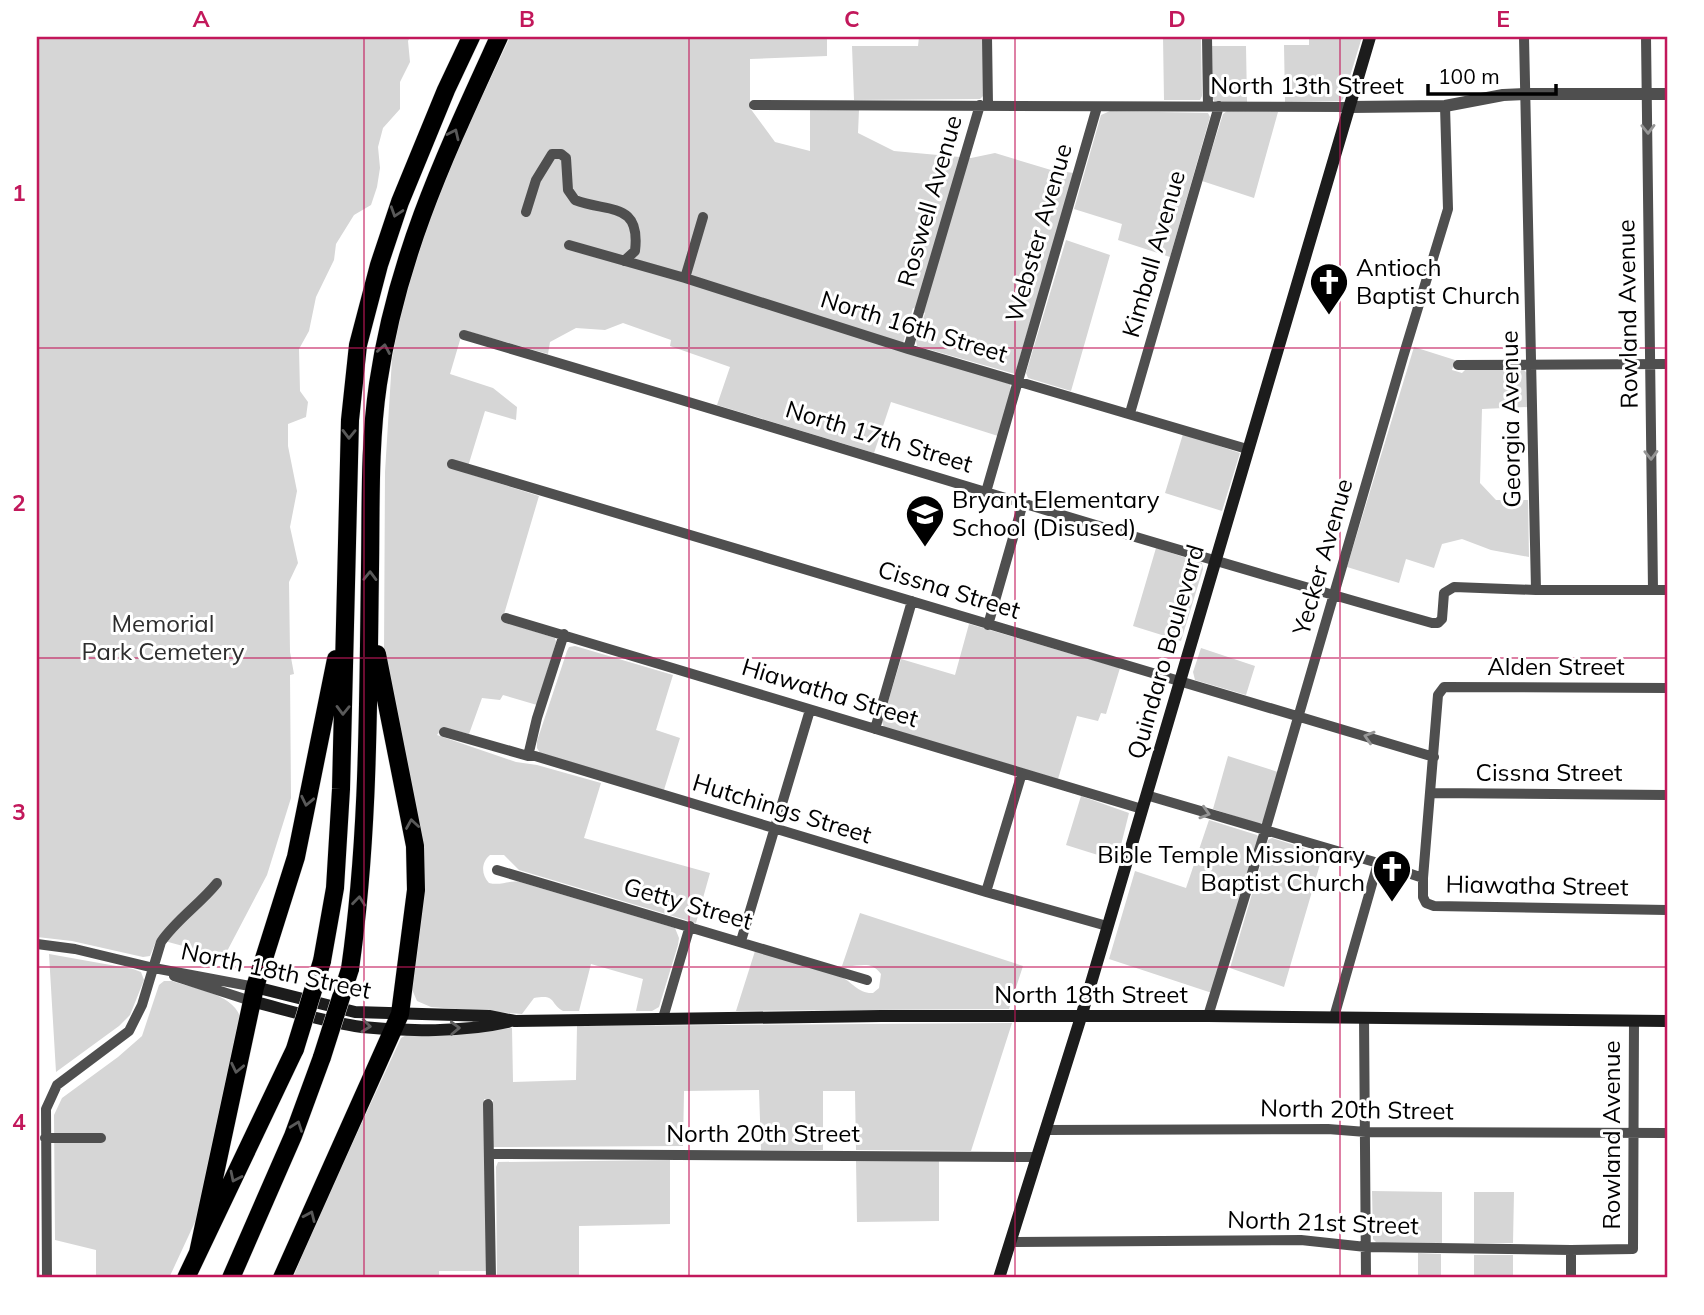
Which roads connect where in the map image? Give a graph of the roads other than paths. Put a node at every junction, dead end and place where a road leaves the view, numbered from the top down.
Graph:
1 (471, 37) edge
2 (499, 37) edge
3 (986, 37) edge
4 (1206, 37) edge
5 (1370, 37) edge
6 (1524, 37) edge
7 (1646, 37) edge
8 (1525, 94) junction
9 (1647, 94) junction
10 (1667, 94) edge
11 (754, 105) dead end
12 (984, 105) junction
13 (1208, 106) junction
14 (1219, 106) junction
15 (1445, 106) junction
16 (1097, 107) junction
17 (1349, 107) junction
18 (526, 212) dead end
19 (703, 217) dead end
20 (569, 245) dead end
21 (624, 261) junction
22 (685, 278) junction
23 (464, 335) dead end
24 (908, 349) junction
25 (1650, 363) junction
26 (1531, 364) junction
27 (1667, 364) edge
28 (1458, 365) dead end
29 (1018, 380) junction
30 (1130, 413) junction
31 (1247, 449) junction
32 (452, 464) dead end
33 (986, 492) junction
34 (1023, 503) junction
35 (1215, 560) junction
36 (1536, 590) junction
37 (1653, 590) junction
38 (1667, 590) edge
39 (1334, 596) junction
40 (912, 601) junction
41 (370, 613) junction
42 (345, 614) junction
43 (506, 618) dead end
44 (988, 625) junction
45 (564, 634) junction
46 (1180, 681) junction
47 (1667, 688) edge
48 (810, 710) junction
49 (1299, 715) junction
50 (875, 729) junction
51 (444, 732) dead end
52 (528, 756) junction
53 (1434, 757) junction
54 (1022, 773) junction
55 (1431, 793) junction
56 (1667, 794) edge
57 (1146, 795) junction
58 (1142, 809) junction
59 (774, 829) junction
60 (1265, 831) junction
61 (1378, 863) junction
62 (497, 870) dead end
63 (1423, 878) junction
64 (217, 883) dead end
65 (986, 892) junction
66 (1667, 910) edge
67 (690, 926) junction
68 (1107, 926) junction
69 (741, 941) junction
70 (37, 944) edge
71 (154, 968) junction
72 (867, 980) dead end
73 (253, 994) junction
74 (1208, 1016) junction
75 (1081, 1017) junction
76 (1334, 1017) junction
77 (1364, 1017) junction
78 (663, 1018) junction
79 (397, 1021) junction
80 (1634, 1021) junction
81 (1667, 1021) edge
82 (488, 1104) dead end
83 (1046, 1130) junction
84 (1366, 1132) junction
85 (1633, 1133) junction
86 (1667, 1133) edge
87 (45, 1138) junction
88 (101, 1138) dead end
89 (489, 1154) junction
90 (1037, 1157) junction
91 (266, 1198) junction
92 (1011, 1242) junction
93 (1366, 1247) junction
94 (1633, 1249) joint
95 (1572, 1250) junction
96 (198, 1252) junction
97 (47, 1278) edge
98 (186, 1278) edge
99 (231, 1278) edge
100 (240, 1278) edge
101 (282, 1278) edge
102 (491, 1278) edge
103 (999, 1278) edge
104 (1366, 1278) edge
105 (1571, 1278) edge

1 -> 42 highway
41 -> 2 highway
3 - 12 street, Roswell Avenue
4 - 13 street
5 - 17 main road, Quindaro Boulevard
6 - 8 street, Georgia Avenue
7 - 9 street, Rowland Avenue
8 - 9 street, North 13th Street
8 - 15 street, North 13th Street
8 - 26 street, Georgia Avenue
9 - 10 street, North 13th Street
9 -> 25 street, Rowland Avenue
11 - 12 street, North 13th Street
12 - 16 street, North 13th Street
12 - 24 street, Roswell Avenue
13 - 14 street, North 13th Street
13 - 16 street, North 13th Street
14 - 17 street, North 13th Street
14 - 30 street, Kimball Avenue
15 - 17 street, North 13th Street
15 - 39 street, Yecker Avenue
16 - 29 street, Webster Avenue
17 - 31 main road, Quindaro Boulevard
18 - 21 street
19 - 22 street
20 - 21 street, North 16th Street
21 - 22 street, North 16th Street
22 - 24 street, North 16th Street
23 - 33 street, North 17th Street
24 - 29 street, North 16th Street
25 - 26 street
25 - 27 street
25 -> 37 street, Rowland Avenue
26 - 28 street
26 - 36 street, Georgia Avenue
29 - 30 street, North 16th Street
29 - 33 street, Webster Avenue
30 - 31 street, North 16th Street
31 - 35 main road, Quindaro Boulevard
32 - 40 street, Cissna Street
33 - 34 street, North 17th Street
34 - 35 street, North 17th Street
34 - 44 street
35 - 39 street, North 17th Street
35 - 46 main road, Quindaro Boulevard
36 - 37 street, North 17th Street
36 - 39 street, North 17th Street
37 - 38 street, North 17th Street
39 - 49 street, Yecker Avenue
40 - 44 street, Cissna Street
40 - 50 street
79 -> 41 highway
91 -> 41 highway, bridge
42 -> 73 highway
42 -> 96 highway, bridge
43 - 45 street, Hiawatha Street
44 - 46 street, Cissna Street
45 - 48 street, Hiawatha Street
45 - 52 street
46 - 49 street, Cissna Street
46 - 57 main road, Quindaro Boulevard
47 - 53 street, Alden Street
48 - 50 street, Hiawatha Street
48 - 59 street
53 -> 49 street, Cissna Street
49 - 60 street, Yecker Avenue
50 - 54 street, Hiawatha Street
51 - 52 street, Hutchings Street
52 - 59 street, Hutchings Street
53 - 55 street
54 - 58 street, Hiawatha Street
54 - 65 street
55 - 56 street, Cissna Street
55 - 63 street
57 - 58 main road, Quindaro Boulevard
57 -> 60 street, Hiawatha Street
58 - 68 main road, Quindaro Boulevard
59 - 65 street, Hutchings Street
59 - 69 street
60 - 61 street, Hiawatha Street
60 - 74 street, Yecker Avenue
61 - 63 street, Hiawatha Street
61 - 76 street
62 - 67 street, Getty Street
63 - 66 street, Hiawatha Street
64 - 71 street
65 - 68 street, Hutchings Street
67 - 69 street, Getty Street
67 - 78 street
68 - 75 main road, Quindaro Boulevard
69 - 72 street, Getty Street
70 - 71 street, North 18th Street
71 - 73 street, North 18th Street
71 - 87 street
73 - 79 main road, North 18th Street
73 -> 96 highway
74 - 75 main road, North 18th Street
74 - 76 main road, North 18th Street
75 - 78 main road, North 18th Street
75 - 83 main road, Quindaro Boulevard
76 - 77 main road, North 18th Street
77 - 80 main road, North 18th Street
77 - 84 street
78 - 79 main road, North 18th Street
101 -> 79 highway
80 - 81 main road, North 18th Street
80 - 85 street, Rowland Avenue
82 - 89 street
83 - 84 street, North 20th Street
83 - 90 main road, Quindaro Boulevard
84 - 85 street, North 20th Street
84 - 93 street
85 - 86 street, North 20th Street
85 - 94 street, Rowland Avenue
87 - 88 street
87 - 97 street
89 - 90 street, North 20th Street
89 - 102 street
90 - 92 main road, Quindaro Boulevard
91 - 99 highway
91 - 100 highway
92 - 93 street, North 21st Street
92 - 103 main road, Quindaro Boulevard
93 - 95 street, North 21st Street
93 - 104 street
94 - 95 street, North 21st Street
95 - 105 street
96 - 98 highway

